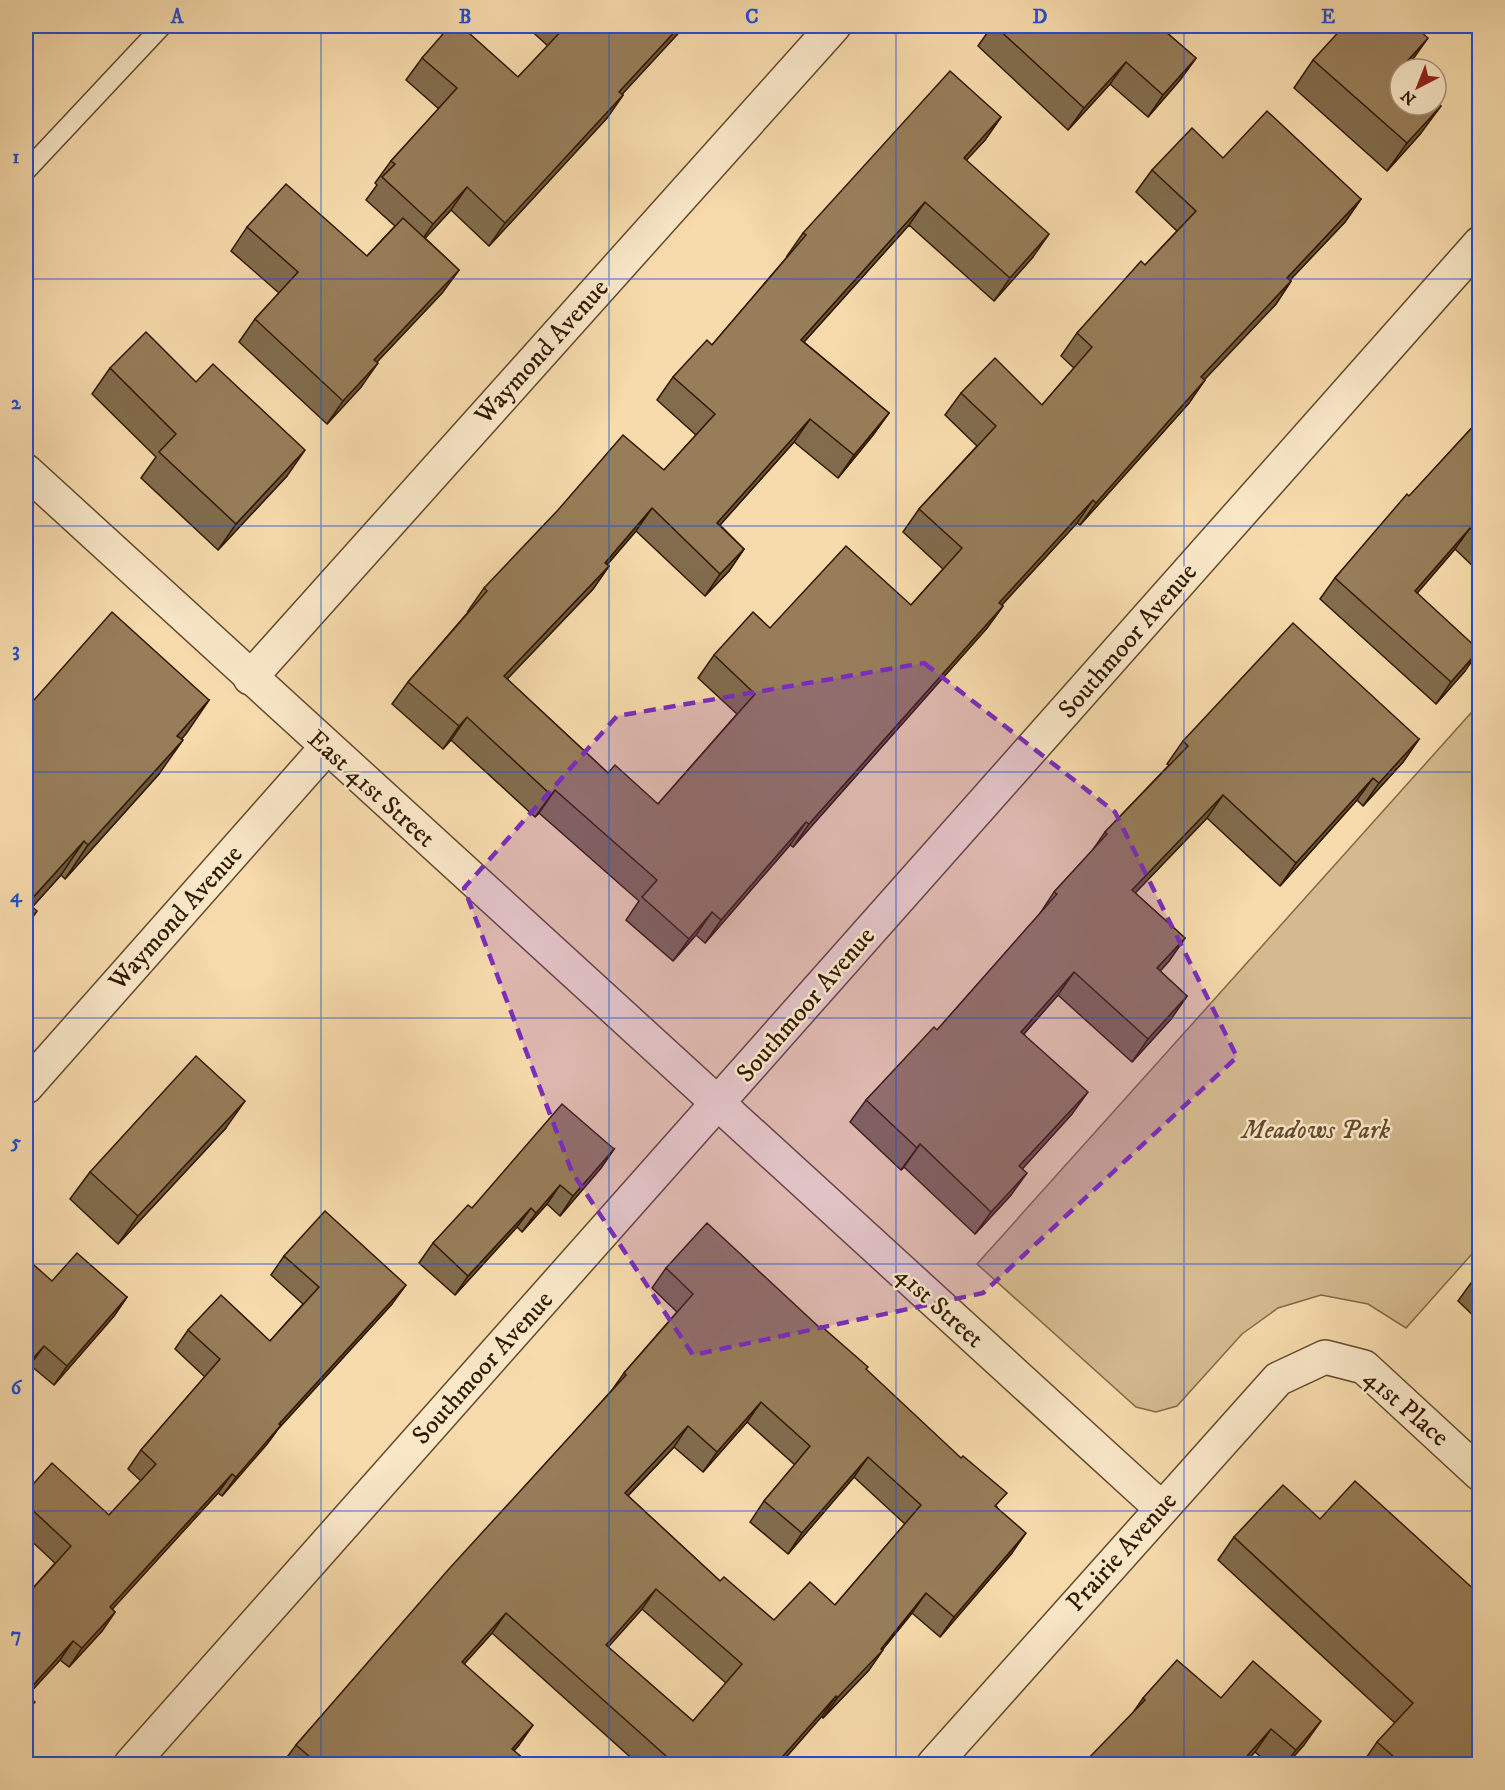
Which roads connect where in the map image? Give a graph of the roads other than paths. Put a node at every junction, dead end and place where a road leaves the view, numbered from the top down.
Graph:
1 (162, 26) edge
2 (834, 26) edge
3 (26, 171) edge
4 (1479, 243) edge
5 (26, 471) edge
6 (250, 678) junction
7 (326, 748) junction
8 (26, 1087) edge
9 (717, 1105) junction
10 (1325, 1357) joint
11 (1479, 1474) edge
12 (1161, 1508) junction
13 (131, 1764) edge
14 (934, 1764) edge

1 - 3 lane
2 - 6 street, Waymond Avenue
4 - 9 street, Southmoor Avenue
5 - 6 street, East 41st Street
6 - 7 street, East 41st Street
7 - 8 street, Waymond Avenue
7 - 9 street, East 41st Street
9 - 12 street, 41st Street
9 - 13 street, Southmoor Avenue
10 - 11 street, 41st Place
10 - 12 street, Prairie Avenue
12 - 14 street, Prairie Avenue

